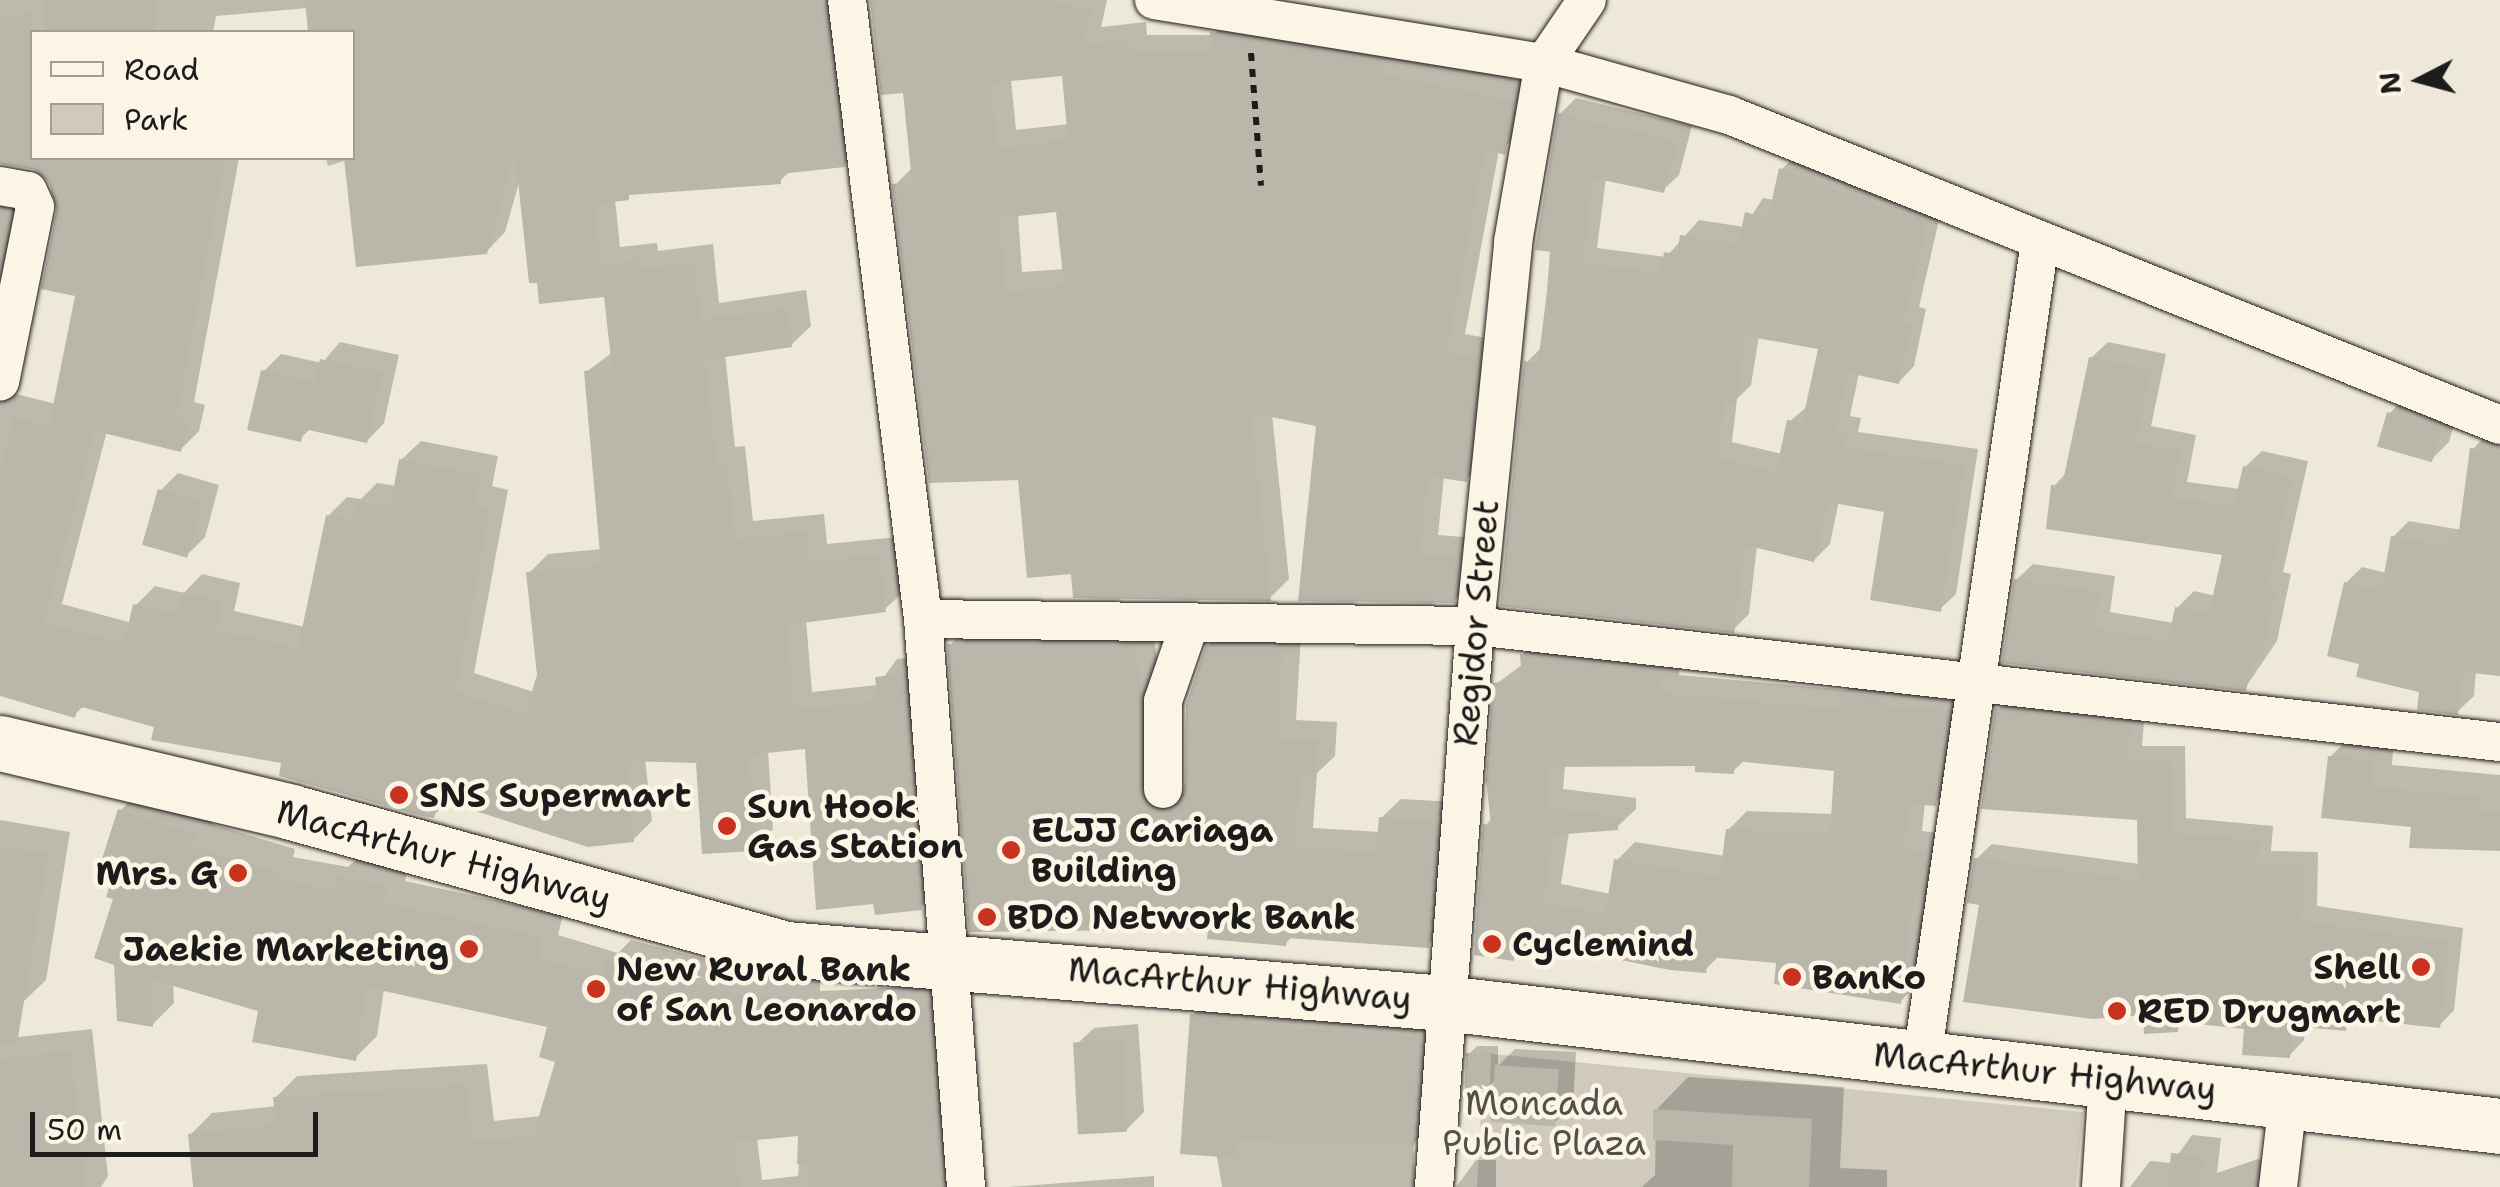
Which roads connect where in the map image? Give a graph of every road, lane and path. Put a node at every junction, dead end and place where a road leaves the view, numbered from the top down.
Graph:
1 (847, 0) edge
2 (1154, 0) edge
3 (1588, 0) edge
4 (1248, 15) junction
5 (1544, 63) junction
6 (0, 186) edge
7 (1260, 186) dead end
8 (2040, 241) junction
9 (0, 382) edge
10 (2500, 425) edge
11 (923, 620) junction
12 (1189, 626) junction
13 (1475, 626) junction
14 (1978, 678) junction
15 (2500, 742) edge
16 (0, 743) edge
17 (1164, 788) dead end
18 (953, 959) junction
19 (1444, 1003) junction
20 (1922, 1058) junction
21 (2108, 1078) junction
22 (2288, 1100) junction
23 (2500, 1126) edge
24 (966, 1187) edge
25 (1434, 1187) edge
26 (2101, 1187) edge
27 (2278, 1187) edge

1 - 11 street
2 - 4 street
3 - 5 street
4 - 5 street
4 - 7 path
5 - 8 street
5 - 13 street, Regidor Street
6 - 9 street
8 - 10 street
8 - 14 street
11 - 12 street
11 - 18 street
12 - 13 street
12 - 17 street
13 - 14 street
13 - 19 street, Regidor Street
14 - 15 street
14 - 20 street
16 - 18 highway, MacArthur Highway
18 - 19 highway, MacArthur Highway
18 - 24 street
19 - 20 highway, MacArthur Highway
19 - 25 street, Regidor Street
20 - 21 highway, MacArthur Highway
21 - 22 highway, MacArthur Highway
21 - 26 street
22 - 23 highway, MacArthur Highway
22 - 27 street

